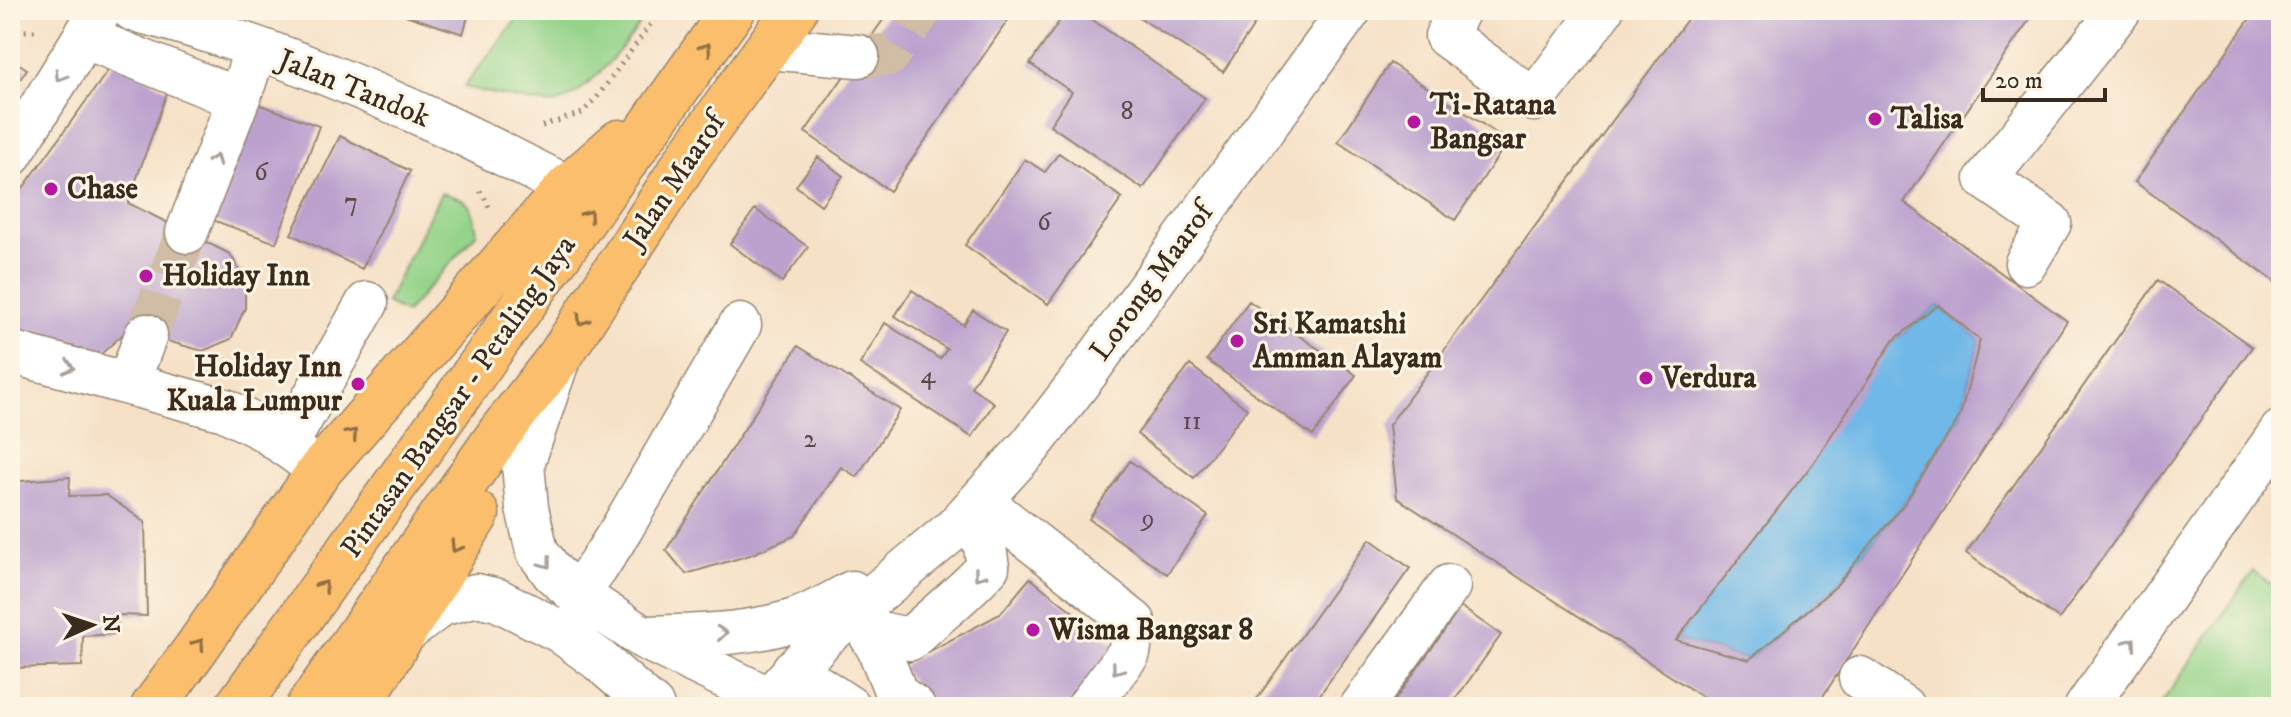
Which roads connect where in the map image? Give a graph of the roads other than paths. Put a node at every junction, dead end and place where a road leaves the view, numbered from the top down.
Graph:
1 (133, 10) edge
2 (733, 10) edge
3 (795, 10) edge
4 (1350, 10) edge
5 (1459, 10) edge
6 (1602, 10) edge
7 (2120, 10) edge
8 (93, 24) edge
9 (769, 48) junction
10 (255, 49) junction
11 (858, 56) tunnel mouth
12 (680, 87) junction
13 (238, 99) junction
14 (10, 156) edge
15 (568, 187) junction
16 (187, 232) tunnel mouth
17 (2026, 263) dead end
18 (367, 303) dead end
19 (740, 325) dead end
20 (146, 335) tunnel mouth
21 (10, 352) edge
22 (560, 356) junction
23 (128, 383) junction
24 (2275, 451) edge
25 (303, 458) junction
26 (981, 501) junction
27 (940, 543) junction
28 (1449, 586) dead end
29 (577, 594) junction
30 (860, 623) junction
31 (402, 635) junction
32 (644, 638) junction
33 (599, 660) junction
34 (1860, 678) dead end
35 (774, 692) edge
36 (330, 700) edge
37 (153, 707) edge
38 (237, 707) edge
39 (619, 707) edge
40 (653, 707) edge
41 (849, 707) edge
42 (914, 707) edge
43 (1088, 707) edge
44 (1361, 707) edge
45 (1903, 707) edge
46 (2086, 707) edge

1 - 10 street, Jalan Tandok
12 -> 2 main road, Jalan Maarof
3 - 9 main road, Jalan Maarof
4 - 26 street, Lorong Maarof
5 - 6 street
7 - 17 street
8 - 13 street
8 -> 14 street
9 - 11 street
9 -> 22 main road, Jalan Maarof
10 - 13 street
10 - 15 street, Jalan Tandok
12 - 15 main road
38 -> 12 main road, Pintasan Bangsar - Petaling Jaya
16 -> 13 street
25 -> 15 main road
18 - 25 street
19 - 29 street
20 - 23 street
21 -> 23 street
22 -> 29 street
22 -> 31 main road
22 - 36 main road, Pintasan Bangsar - Petaling Jaya
23 - 25 street
46 -> 24 street
37 -> 25 main road
26 - 27 street, Lorong Maarof
26 -> 30 street
26 -> 43 street
27 - 30 street, Lorong Maarof
32 -> 27 street, Lorong Maarof
28 - 44 street
29 - 32 street
30 - 35 street, Lorong Maarof
30 - 42 street
31 - 33 street
31 - 36 main road
32 - 35 street
33 - 39 street
33 - 40 street
34 - 45 street
35 - 41 street

